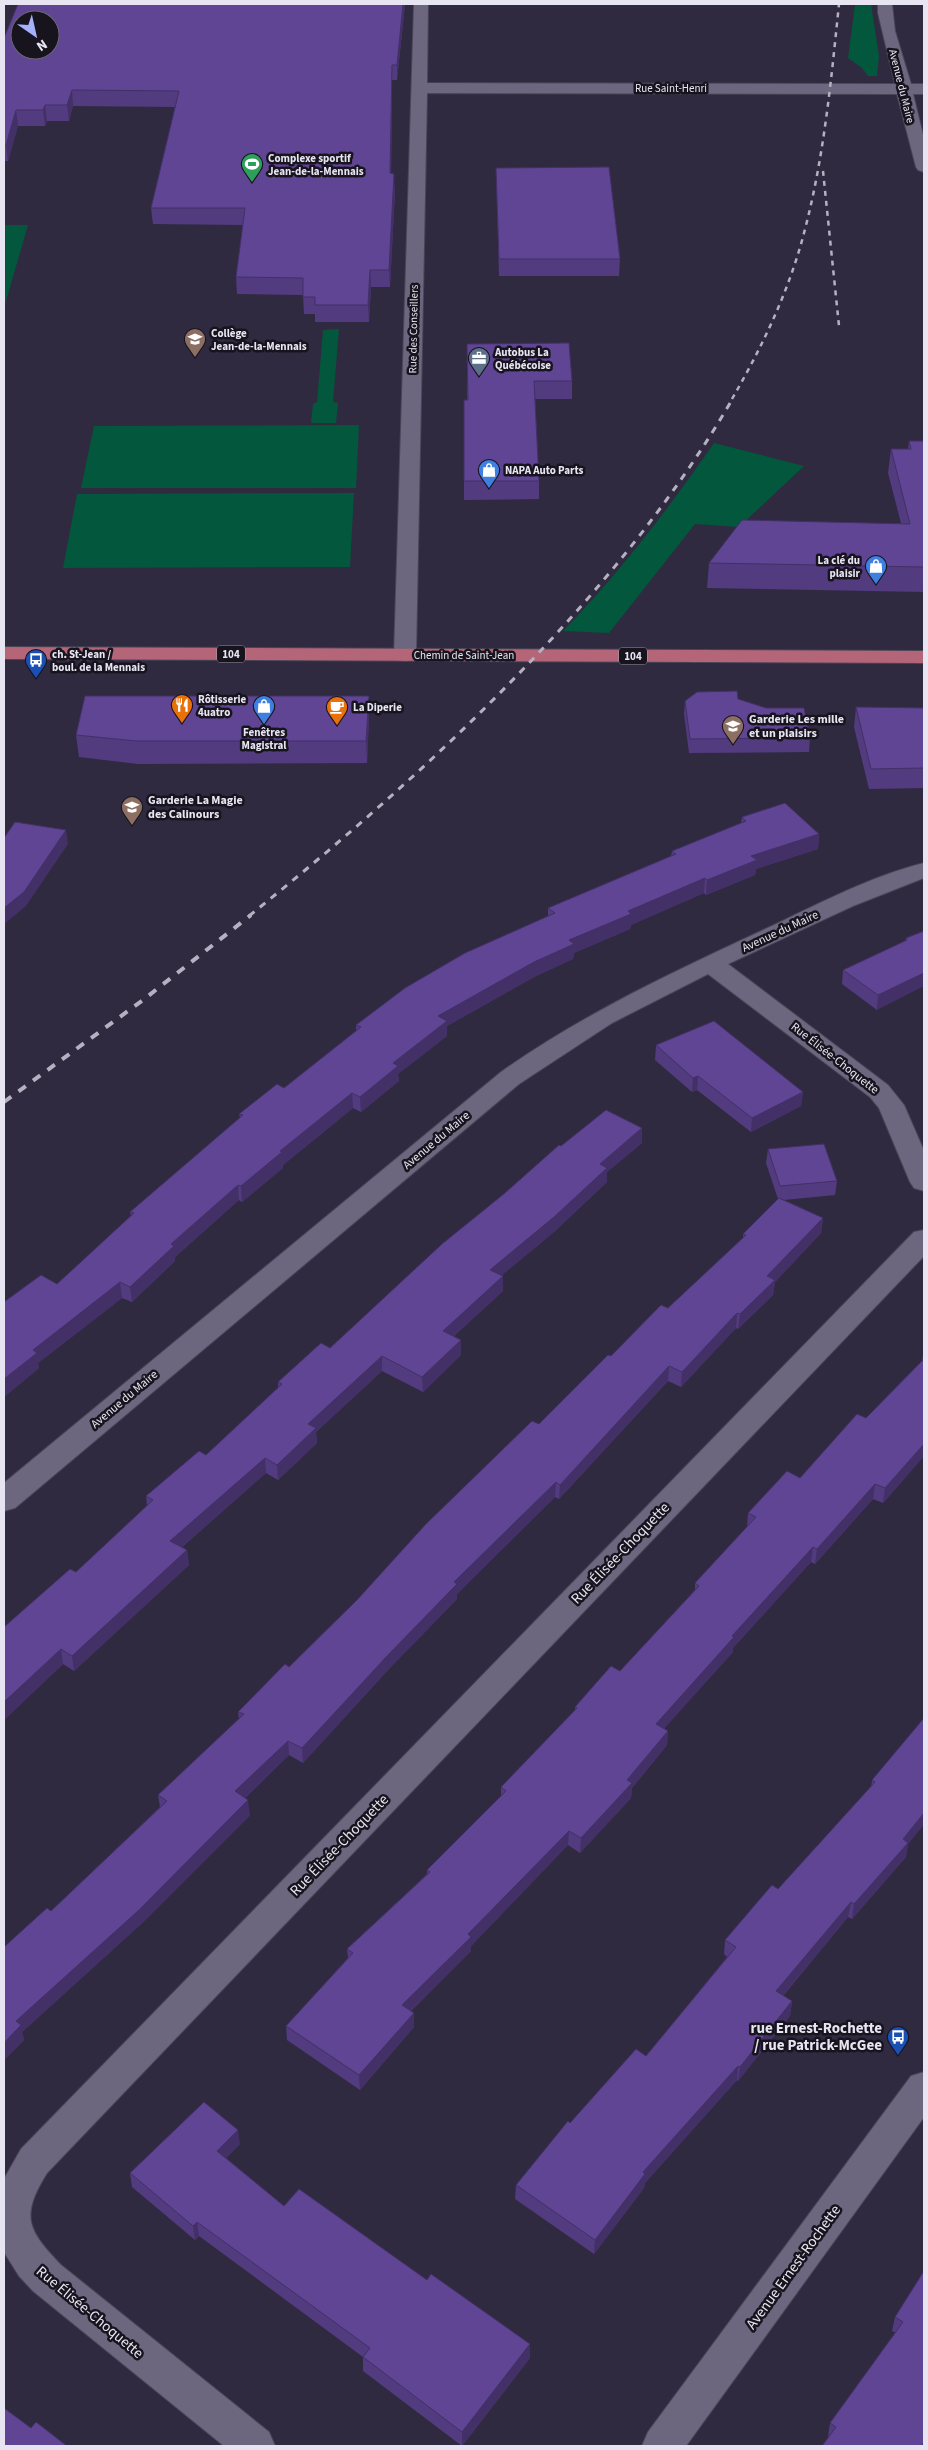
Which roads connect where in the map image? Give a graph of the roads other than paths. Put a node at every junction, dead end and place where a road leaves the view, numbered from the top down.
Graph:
1 (421, 4) edge
2 (886, 4) edge
3 (418, 88) junction
4 (903, 89) junction
5 (924, 89) edge
6 (924, 167) edge
7 (4, 653) edge
8 (405, 655) junction
9 (924, 657) edge
10 (924, 870) edge
11 (710, 963) junction
12 (924, 1182) edge
13 (924, 1239) edge
14 (4, 1500) edge
15 (919, 2104) edge
16 (255, 2446) edge
17 (662, 2446) edge

1 - 3 street, Rue des Conseillers
2 - 4 street, Avenue du Maire
3 - 4 street, Rue Saint-Henri
3 - 8 street, Rue des Conseillers
4 - 5 street, Rue Saint-Henri
4 - 6 street, Avenue du Maire
7 - 8 main road, Chemin de Saint-Jean / 104
8 - 9 main road, Chemin de Saint-Jean / 104
10 - 11 street, Avenue du Maire
11 - 12 street, Rue Élisée-Choquette
11 - 14 street, Avenue du Maire
13 - 16 street, Rue Élisée-Choquette
15 - 17 street, Avenue Ernest-Rochette

